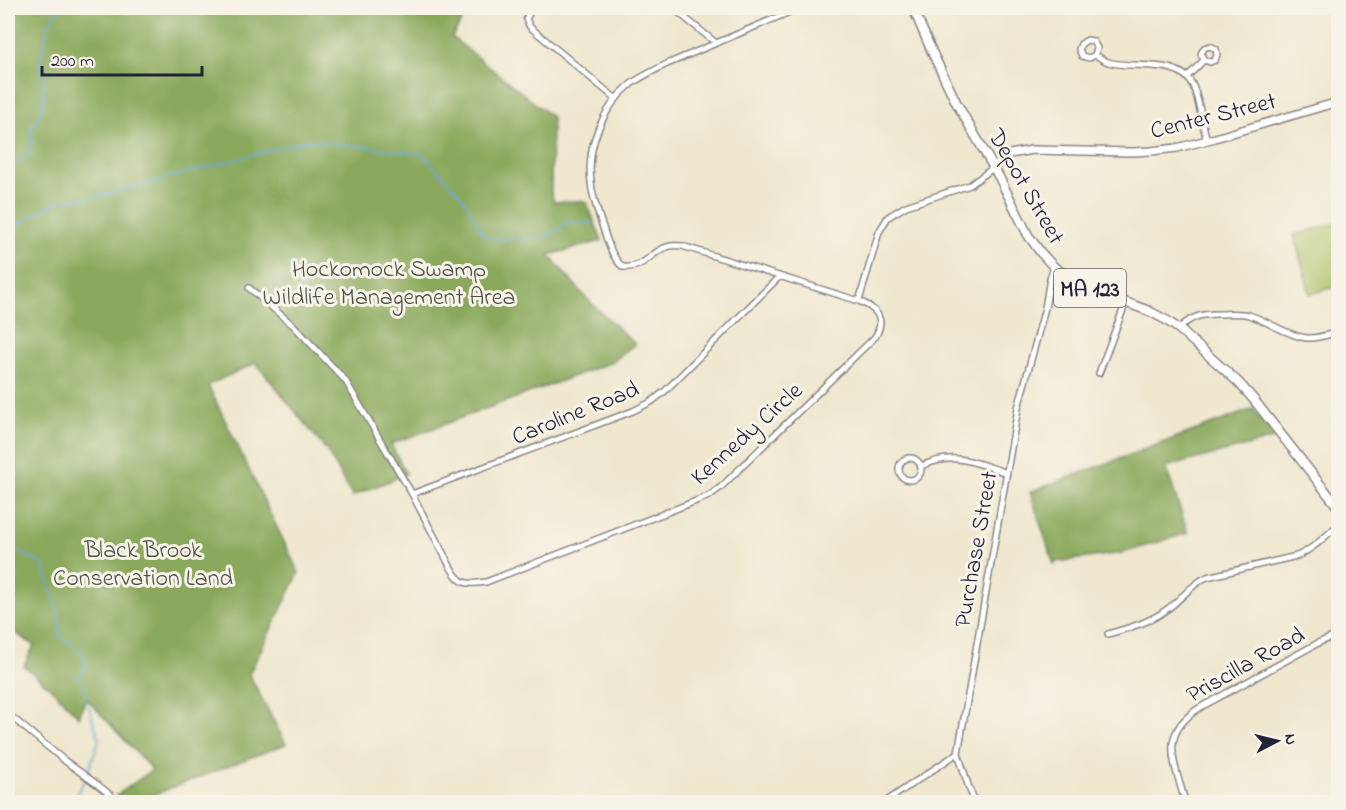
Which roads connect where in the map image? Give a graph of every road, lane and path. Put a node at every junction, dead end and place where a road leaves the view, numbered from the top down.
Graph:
1 (532, 8) edge
2 (673, 8) edge
3 (800, 8) edge
4 (913, 8) edge
5 (716, 43) junction
6 (1095, 55) dead end
7 (1204, 60) dead end
8 (1187, 77) junction
9 (616, 99) junction
10 (1338, 102) edge
11 (1206, 141) junction
12 (993, 168) junction
13 (1054, 267) junction
14 (779, 277) junction
15 (249, 288) dead end
16 (858, 301) junction
17 (1126, 302) junction
18 (1179, 329) junction
19 (1338, 332) edge
20 (1099, 372) dead end
21 (921, 466) junction
22 (1007, 473) junction
23 (412, 494) junction
24 (1338, 507) edge
25 (1338, 525) edge
26 (1108, 634) dead end
27 (1338, 634) edge
28 (8, 714) edge
29 (958, 753) junction
30 (1338, 801) edge
31 (119, 802) edge
32 (885, 802) edge
33 (975, 802) edge
34 (1185, 802) edge
35 (1324, 802) edge

1 - 9 street
2 - 5 street
3 - 5 street
4 - 12 highway, Depot Street / MA 123
5 - 9 street
6 - 8 street
7 - 8 street
8 - 11 street
9 - 14 street, Kennedy Circle
10 - 11 main road, Center Street
11 - 12 main road, Center Street
12 - 13 highway, Depot Street / MA 123
12 - 16 street
13 - 17 highway, Depot Street / MA 123
13 - 22 street, Purchase Street
14 - 16 street, Kennedy Circle
14 - 23 street, Caroline Road
15 - 23 street, Kennedy Circle
16 - 23 street, Kennedy Circle
17 - 18 highway, Depot Street / MA 123
17 - 20 street
18 - 19 street
18 - 24 highway, Depot Street / MA 123
21 - 21 street
21 - 22 street
22 - 29 street, Purchase Street
25 - 26 street
27 - 34 street, Priscilla Road
28 - 31 street
29 - 32 street
29 - 33 street
30 - 35 street

